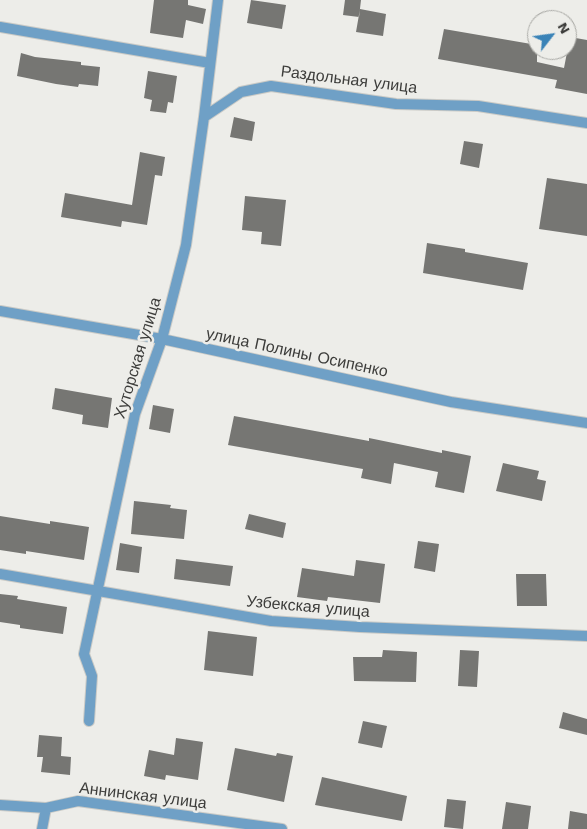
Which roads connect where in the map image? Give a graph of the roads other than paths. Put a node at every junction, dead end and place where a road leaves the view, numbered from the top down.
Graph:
1 (218, 0) edge
2 (0, 27) edge
3 (210, 62) junction
4 (204, 117) junction
5 (587, 123) edge
6 (0, 311) edge
7 (162, 339) junction
8 (587, 423) edge
9 (0, 574) edge
10 (96, 590) junction
11 (587, 636) edge
12 (89, 721) dead end
13 (0, 805) edge
14 (46, 808) junction
15 (42, 829) edge
16 (282, 829) edge

1 - 3 street, Хуторская улица
2 - 3 street
3 - 4 street, Хуторская улица
4 - 5 street, Раздольная улица
4 - 7 street, Хуторская улица
6 - 7 street, улица Полины Осипенко
7 - 8 street, улица Полины Осипенко
7 - 10 street, Хуторская улица
9 - 10 street, Узбекская улица
10 - 11 street, Узбекская улица
10 - 12 street, Хуторская улица
13 - 14 street, Аннинская улица
14 - 15 street
14 - 16 street, Аннинская улица

